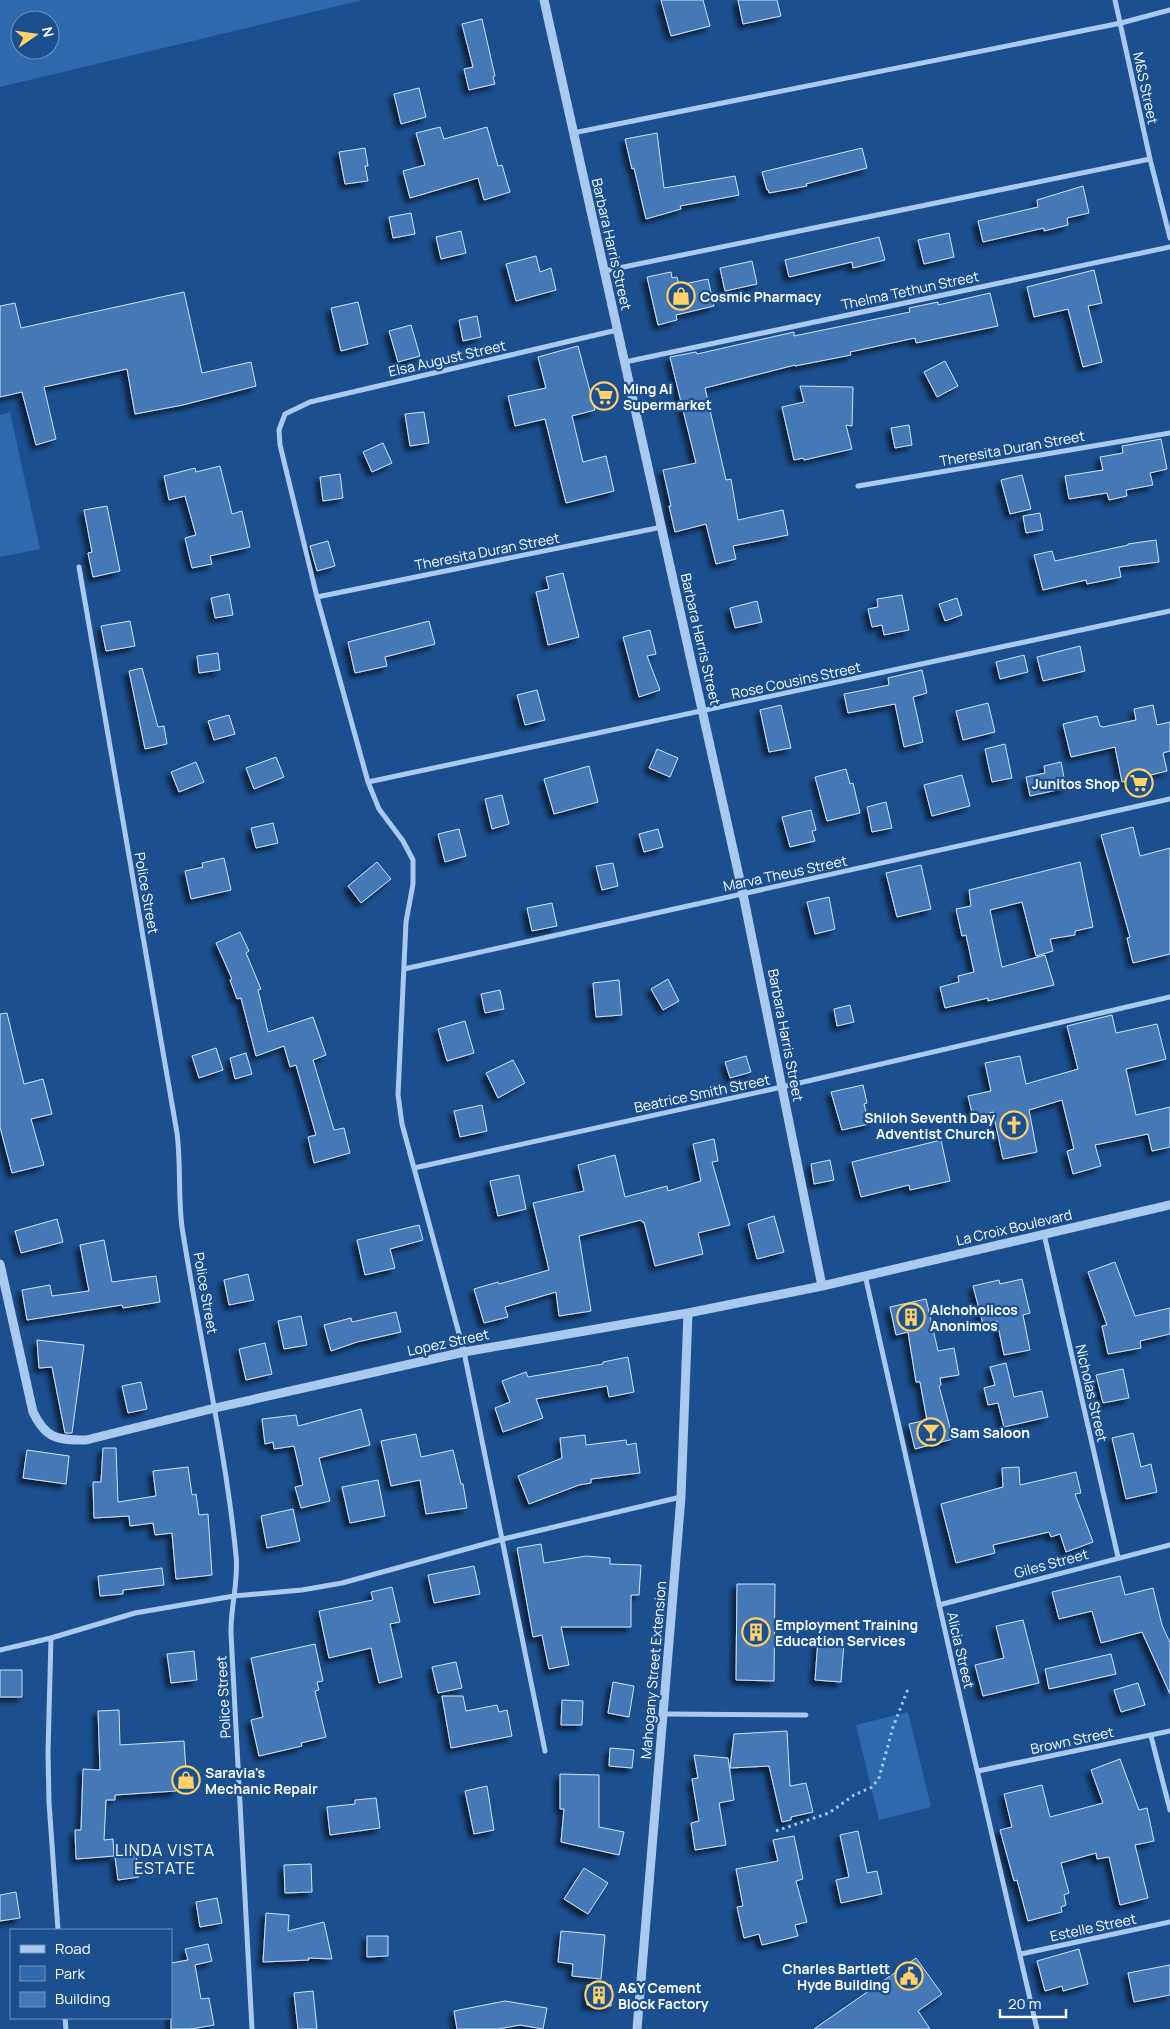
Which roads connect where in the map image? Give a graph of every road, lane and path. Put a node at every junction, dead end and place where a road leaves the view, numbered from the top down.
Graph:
1 (544, 0) edge
2 (1115, 0) edge
3 (1170, 10) edge
4 (1121, 23) junction
5 (572, 133) junction
6 (1150, 159) junction
7 (1168, 220) edge
8 (1170, 238) edge
9 (1170, 246) edge
10 (604, 271) junction
11 (617, 330) junction
12 (624, 362) junction
13 (1170, 433) edge
14 (858, 486) dead end
15 (662, 527) junction
16 (79, 567) dead end
17 (316, 597) junction
18 (1170, 610) edge
19 (703, 711) junction
20 (368, 782) junction
21 (1170, 800) edge
22 (743, 894) junction
23 (404, 969) junction
24 (1170, 997) edge
25 (782, 1087) junction
26 (414, 1168) junction
27 (1170, 1206) edge
28 (1044, 1234) junction
29 (0, 1264) edge
30 (865, 1275) junction
31 (822, 1286) junction
32 (688, 1314) junction
33 (464, 1352) junction
34 (215, 1408) junction
35 (681, 1498) junction
36 (503, 1539) junction
37 (1170, 1545) edge
38 (1118, 1557) junction
39 (234, 1596) junction
40 (939, 1605) junction
41 (51, 1638) junction
42 (0, 1650) edge
43 (908, 1689) dead end
44 (663, 1714) junction
45 (806, 1715) dead end
46 (1170, 1731) edge
47 (1151, 1736) junction
48 (545, 1752) dead end
49 (978, 1771) junction
50 (1170, 1810) edge
51 (776, 1831) dead end
52 (1170, 1922) edge
53 (58, 1929) edge
54 (1021, 1954) junction
55 (252, 2029) edge
56 (637, 2029) edge
57 (1037, 2029) edge

1 - 5 street, Barbara Harris Street
2 - 4 street, M&S Street
3 - 4 street
4 - 5 street
4 - 6 street, M&S Street
5 - 10 street, Barbara Harris Street
6 - 7 street, M&S Street
6 - 10 street
7 - 8 street, M&S Street
9 - 12 street, Thelma Tethun Street
10 - 11 street, Barbara Harris Street
11 - 12 street, Barbara Harris Street
11 - 17 street, Elsa August Street
12 - 15 street, Barbara Harris Street
13 - 14 street, Theresita Duran Street
15 - 17 street, Theresita Duran Street
15 - 19 street, Barbara Harris Street
16 - 34 street, Police Street
17 - 20 street
18 - 19 street, Rose Cousins Street
19 - 20 street, Rose Cousins Street
19 - 22 street, Barbara Harris Street
20 - 23 street
21 - 22 street, Marva Theus Street
22 - 23 street, Marva Theus Street
22 - 25 street, Barbara Harris Street
23 - 26 street
24 - 25 street, Beatrice Smith Street
25 - 26 street, Beatrice Smith Street
25 - 31 street, Barbara Harris Street
26 - 33 street
27 - 28 street, La Croix Boulevard
28 - 30 street, La Croix Boulevard
28 - 38 street, Nicholas Street
29 - 34 street, Lopez Street
30 - 31 street, Lopez Street
30 - 40 street, Alicia Street
31 - 32 street, Lopez Street
32 - 33 street, Lopez Street
32 - 35 street, Mahogany Street Extension
33 - 34 street, Lopez Street
33 - 36 street
34 - 39 street, Police Street
35 - 36 street
35 - 44 street, Mahogany Street Extension
36 - 39 street
36 - 48 street
37 - 38 street, Giles Street
38 - 40 street, Giles Street
39 - 41 street
39 - 55 street, Police Street
40 - 49 street, Alicia Street
41 - 42 street
41 - 53 street
43 - 51 path
44 - 45 street
44 - 56 street, Mahogany Street Extension
46 - 47 street, Brown Street
47 - 49 street, Brown Street
47 - 50 street
49 - 54 street, Alicia Street
52 - 54 street, Estelle Street
54 - 57 street, Alicia Street

